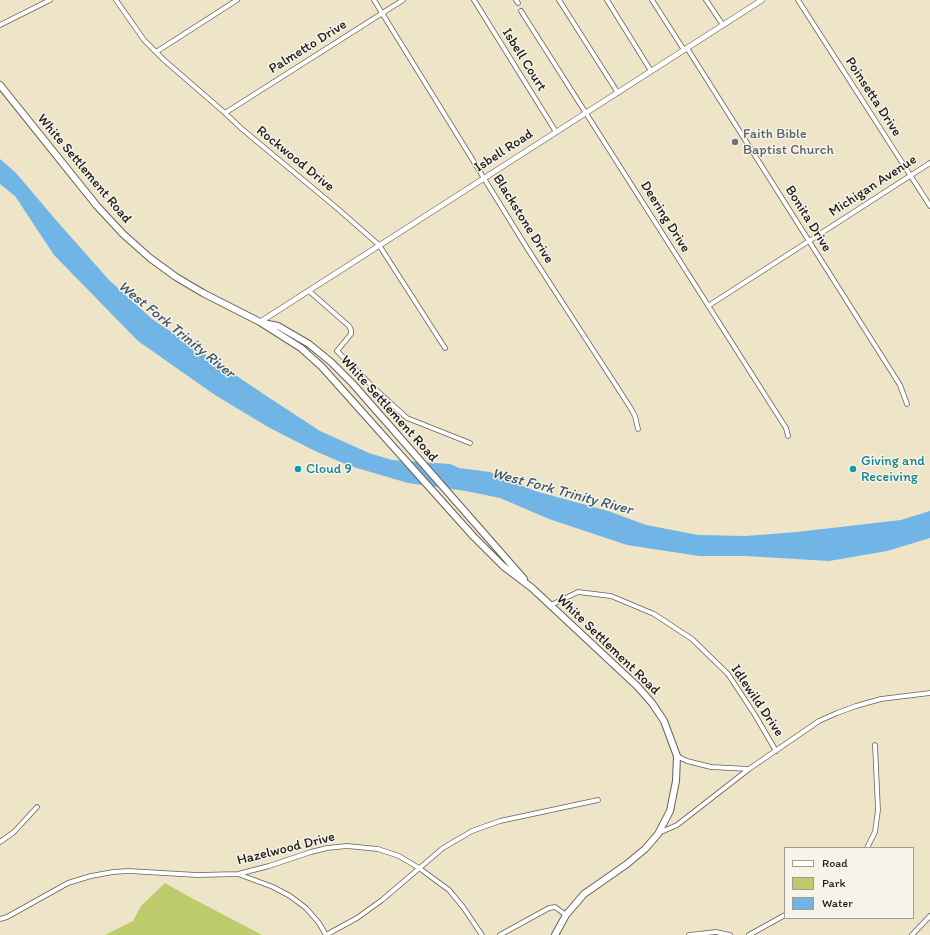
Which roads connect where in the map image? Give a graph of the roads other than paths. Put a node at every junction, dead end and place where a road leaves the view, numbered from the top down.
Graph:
1 (50, 0) edge
2 (116, 0) edge
3 (237, 0) edge
4 (374, 0) edge
5 (403, 0) edge
6 (474, 0) edge
7 (559, 0) edge
8 (606, 0) edge
9 (652, 0) edge
10 (706, 0) edge
11 (762, 0) edge
12 (798, 0) edge
13 (521, 11) dead end
14 (382, 13) junction
15 (0, 25) edge
16 (723, 25) junction
17 (685, 49) junction
18 (156, 52) junction
19 (651, 71) junction
20 (0, 85) edge
21 (618, 93) junction
22 (225, 113) junction
23 (585, 113) junction
24 (556, 132) junction
25 (930, 162) edge
26 (910, 175) junction
27 (484, 178) junction
28 (930, 206) edge
29 (809, 241) junction
30 (379, 245) junction
31 (309, 290) junction
32 (708, 306) junction
33 (260, 322) junction
34 (445, 348) dead end
35 (907, 404) dead end
36 (638, 429) dead end
37 (788, 436) dead end
38 (470, 442) dead end
39 (532, 588) junction
40 (551, 605) junction
41 (930, 693) edge
42 (875, 745) dead end
43 (776, 751) junction
44 (677, 756) junction
45 (749, 769) junction
46 (598, 800) dead end
47 (37, 808) dead end
48 (658, 834) junction
49 (0, 842) edge
50 (868, 847) edge
51 (419, 868) junction
52 (238, 874) junction
53 (566, 915) junction
54 (784, 916) edge
55 (930, 916) edge
56 (0, 919) edge
57 (326, 935) edge
58 (482, 935) edge
59 (500, 935) edge
60 (555, 935) edge
61 (689, 935) edge
62 (730, 935) edge
63 (749, 935) edge
64 (912, 935) edge

1 - 15 street
2 - 18 street, Rockwood Drive
3 - 18 street
4 - 14 street, Blackstone Drive
5 - 14 street, Palmetto Drive
6 - 24 street, Isbell Court
7 - 21 street
8 - 19 street
9 - 17 street
10 - 16 street
11 - 16 street, Isbell Road
12 - 26 street, Poinsetta Drive
13 - 23 street, Deering Drive
14 - 22 street, Palmetto Drive
14 - 27 street, Blackstone Drive
16 - 17 street, Isbell Road
17 - 19 street, Isbell Road
17 - 29 street, Bonita Drive
18 - 22 street, Rockwood Drive
19 - 21 street, Isbell Road
20 - 33 main road, White Settlement Road
21 - 23 street, Isbell Road
22 - 30 street, Rockwood Drive
23 - 24 street, Isbell Road
23 - 32 street, Deering Drive
24 - 27 street, Isbell Road
25 - 26 street, Michigan Avenue
26 - 28 street, Poinsetta Drive
26 - 29 street, Michigan Avenue
27 - 30 street, Isbell Road
27 - 36 street, Blackstone Drive
29 - 32 street, Michigan Avenue
29 - 35 street, Bonita Drive
30 - 31 street, Isbell Road
30 - 34 street, Rockwood Drive
31 - 33 street, Isbell Road
31 - 38 street
32 - 37 street, Deering Drive
33 - 39 main road, White Settlement Road
33 - 39 main road, White Settlement Road
39 - 40 main road, White Settlement Road
40 - 43 street, Idlewild Drive
40 - 44 main road, White Settlement Road
41 - 43 street
42 - 50 street
43 - 45 street
44 - 45 street
44 - 48 main road, White Settlement Road
45 - 48 street
46 - 51 street
47 - 49 street
48 - 53 main road, White Settlement Road
51 - 52 street, Hazelwood Drive
51 - 57 street
51 - 58 street, Hazelwood Drive
52 - 56 street, Hazelwood Drive
52 - 57 street
53 - 59 street
53 - 60 main road, White Settlement Road
54 - 63 street
55 - 64 street
61 - 62 street

